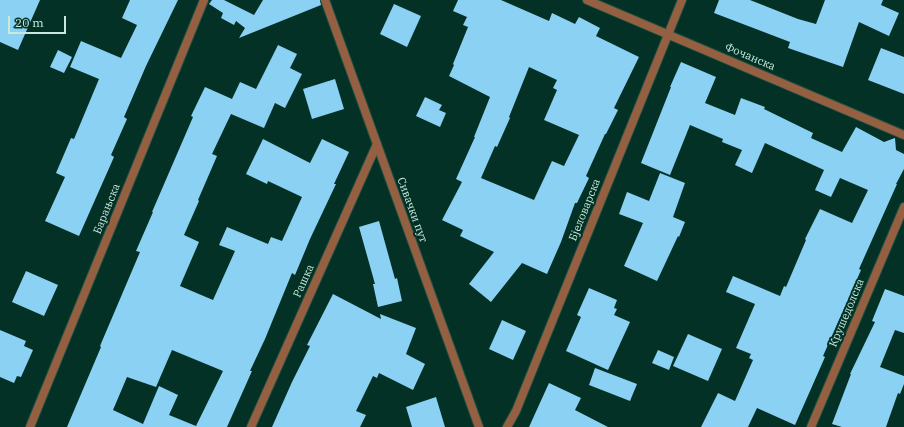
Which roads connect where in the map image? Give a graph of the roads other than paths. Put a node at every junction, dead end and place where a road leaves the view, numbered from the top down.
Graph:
1 (204, 0) edge
2 (325, 0) edge
3 (587, 0) edge
4 (682, 0) edge
5 (668, 34) junction
6 (904, 135) edge
7 (377, 144) junction
8 (904, 207) edge
9 (30, 427) edge
10 (250, 427) edge
11 (479, 427) edge
12 (507, 427) edge
13 (811, 427) edge

1 - 9 street, Барањска
2 - 7 street, Сивачки пут
3 - 5 street, Фочанска
4 - 5 street, Бјеловарска
5 - 6 street, Фочанска
5 - 12 street, Бјеловарска
7 - 10 street, Рашка
7 - 11 street, Сивачки пут
8 - 13 street, Крушедолска

